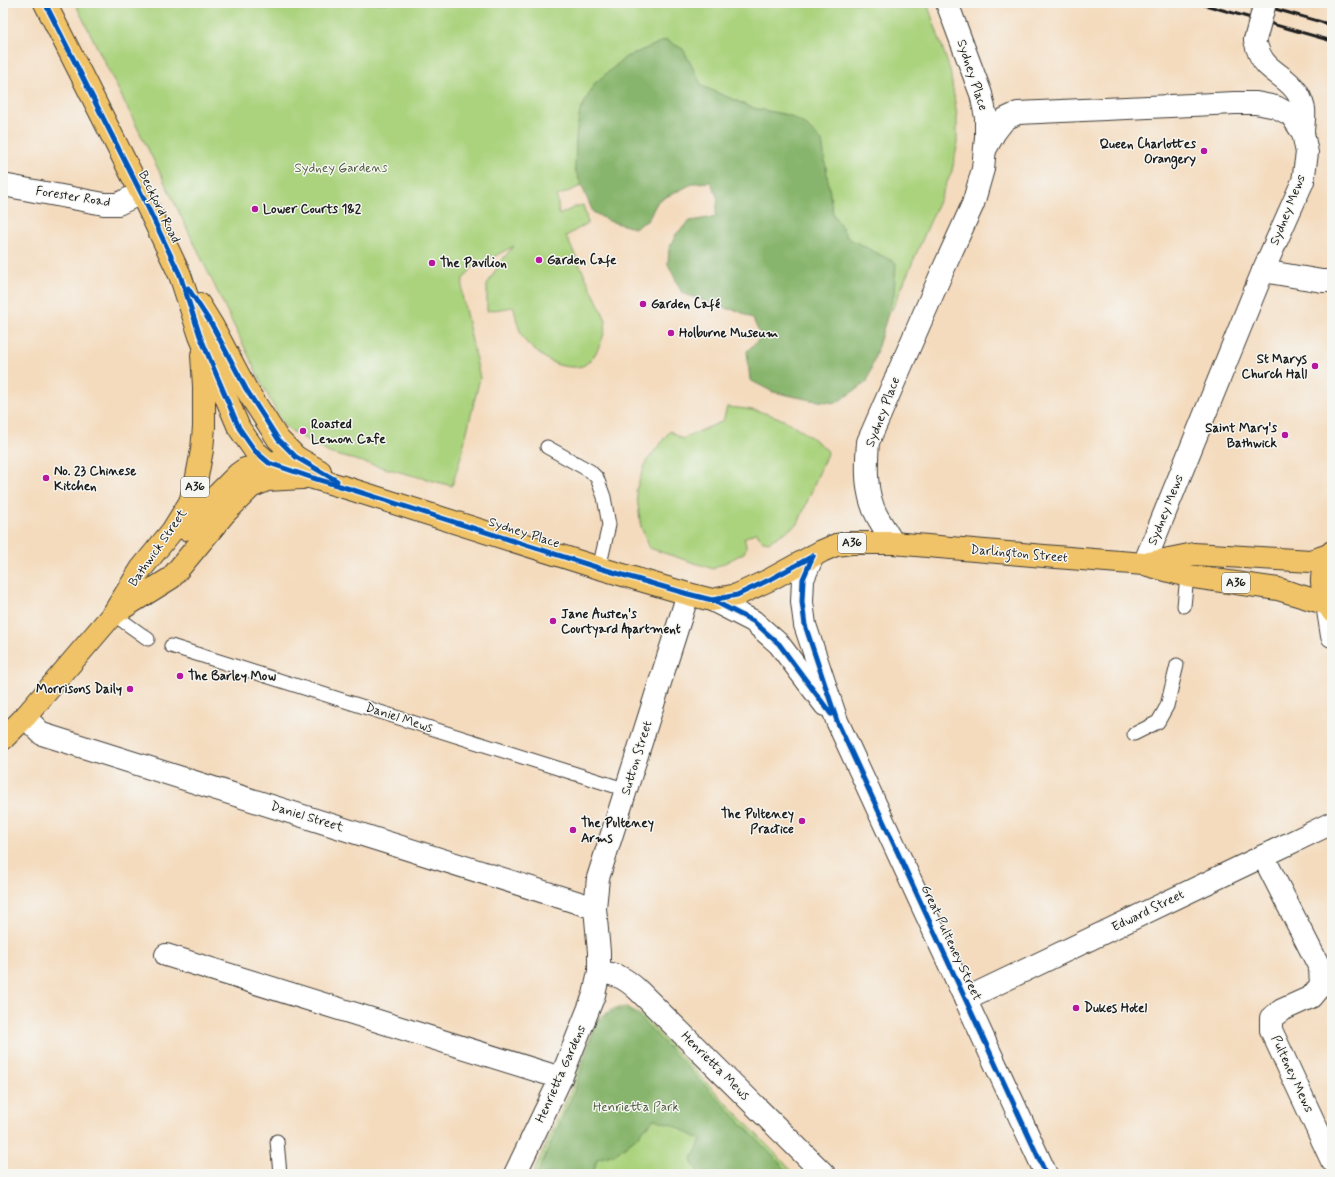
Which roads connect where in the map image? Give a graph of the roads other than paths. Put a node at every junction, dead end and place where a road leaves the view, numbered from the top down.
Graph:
1 (44, 3) edge
2 (947, 3) edge
3 (1265, 3) edge
4 (1303, 133) junction
5 (985, 150) junction
6 (5, 188) edge
7 (140, 193) junction
8 (1263, 271) junction
9 (180, 275) junction
10 (1332, 281) edge
11 (200, 336) junction
12 (239, 428) junction
13 (547, 447) dead end
14 (296, 457) junction
15 (269, 463) junction
16 (238, 474) junction
17 (313, 478) junction
18 (350, 489) junction
19 (225, 513) junction
20 (893, 543) junction
21 (1331, 554) edge
22 (813, 556) junction
23 (1144, 564) junction
24 (599, 568) junction
25 (1187, 576) junction
26 (688, 594) junction
27 (712, 600) junction
28 (1184, 606) dead end
29 (1329, 607) edge
30 (113, 614) junction
31 (1332, 636) edge
32 (148, 639) dead end
33 (172, 646) dead end
34 (1177, 665) dead end
35 (25, 718) junction
36 (837, 721) junction
37 (1134, 734) dead end
38 (3, 739) edge
39 (627, 790) junction
40 (1332, 823) edge
41 (1263, 856) junction
42 (595, 908) junction
43 (166, 955) dead end
44 (599, 972) junction
45 (965, 999) junction
46 (561, 1078) junction
47 (277, 1141) dead end
48 (1332, 1161) edge
49 (280, 1174) edge
50 (515, 1174) edge
51 (824, 1174) edge
52 (1046, 1174) edge

1 - 7 highway, Beckford Road / A36
2 - 5 street, Sydney Place
3 - 4 street, bridge
4 - 5 street, Sydney Mews
4 - 8 street, Sydney Mews
5 - 20 street, Sydney Place
6 - 7 street, Forester Road
7 - 9 highway, Beckford Road / A36
8 - 10 street
8 - 23 street, Sydney Mews
9 - 11 highway, Beckford Road / A36
9 - 14 highway, A36
11 - 12 highway, Beckford Road / A36
11 - 30 highway, Bathwick Street / A36
12 - 15 highway, Sydney Place / A36
12 - 16 highway, A36
13 - 24 lane
14 - 15 highway, A36
14 - 18 highway, A36
15 - 16 highway, A36
15 - 17 highway, Sydney Place / A36
16 - 19 highway, A36
16 - 30 highway, A36
17 - 18 highway, Sydney Place / A36
17 - 19 highway, Bathwick Street / A36
18 - 24 highway, Sydney Place / A36
19 - 30 highway, Bathwick Street / A36
20 - 22 highway, Sydney Place / A36
20 - 23 highway, Darlington Street / A36
21 - 23 highway, Darlington Street / A36
21 - 29 highway, A36
22 - 27 highway, Sydney Place / A36
22 - 36 street, Great Pulteney Street
23 - 25 highway, Darlington Street / A36
24 - 26 highway, Sydney Place / A36
25 - 28 lane
25 - 29 highway, Darlington Street / A36
26 - 27 highway, Sydney Place / A36
26 - 39 street, Sutton Street
27 - 36 street, Great Pulteney Street
29 - 31 street
30 - 32 lane
30 - 35 highway, Bathwick Street / A36
33 - 39 lane, Daniel Mews
34 - 37 lane
35 - 38 highway, Bathwick Street / A36
35 - 42 street, Daniel Street
36 - 45 street, Great Pulteney Street
39 - 42 street, Sutton Street
40 - 41 street, Edward Street
41 - 45 street, Edward Street
41 - 48 street, Pulteney Mews
42 - 44 street, Sutton Street
43 - 46 street
44 - 46 street, Henrietta Gardens
44 - 51 street, Henrietta Mews
45 - 52 street, Great Pulteney Street
46 - 50 street, Henrietta Gardens
47 - 49 lane

